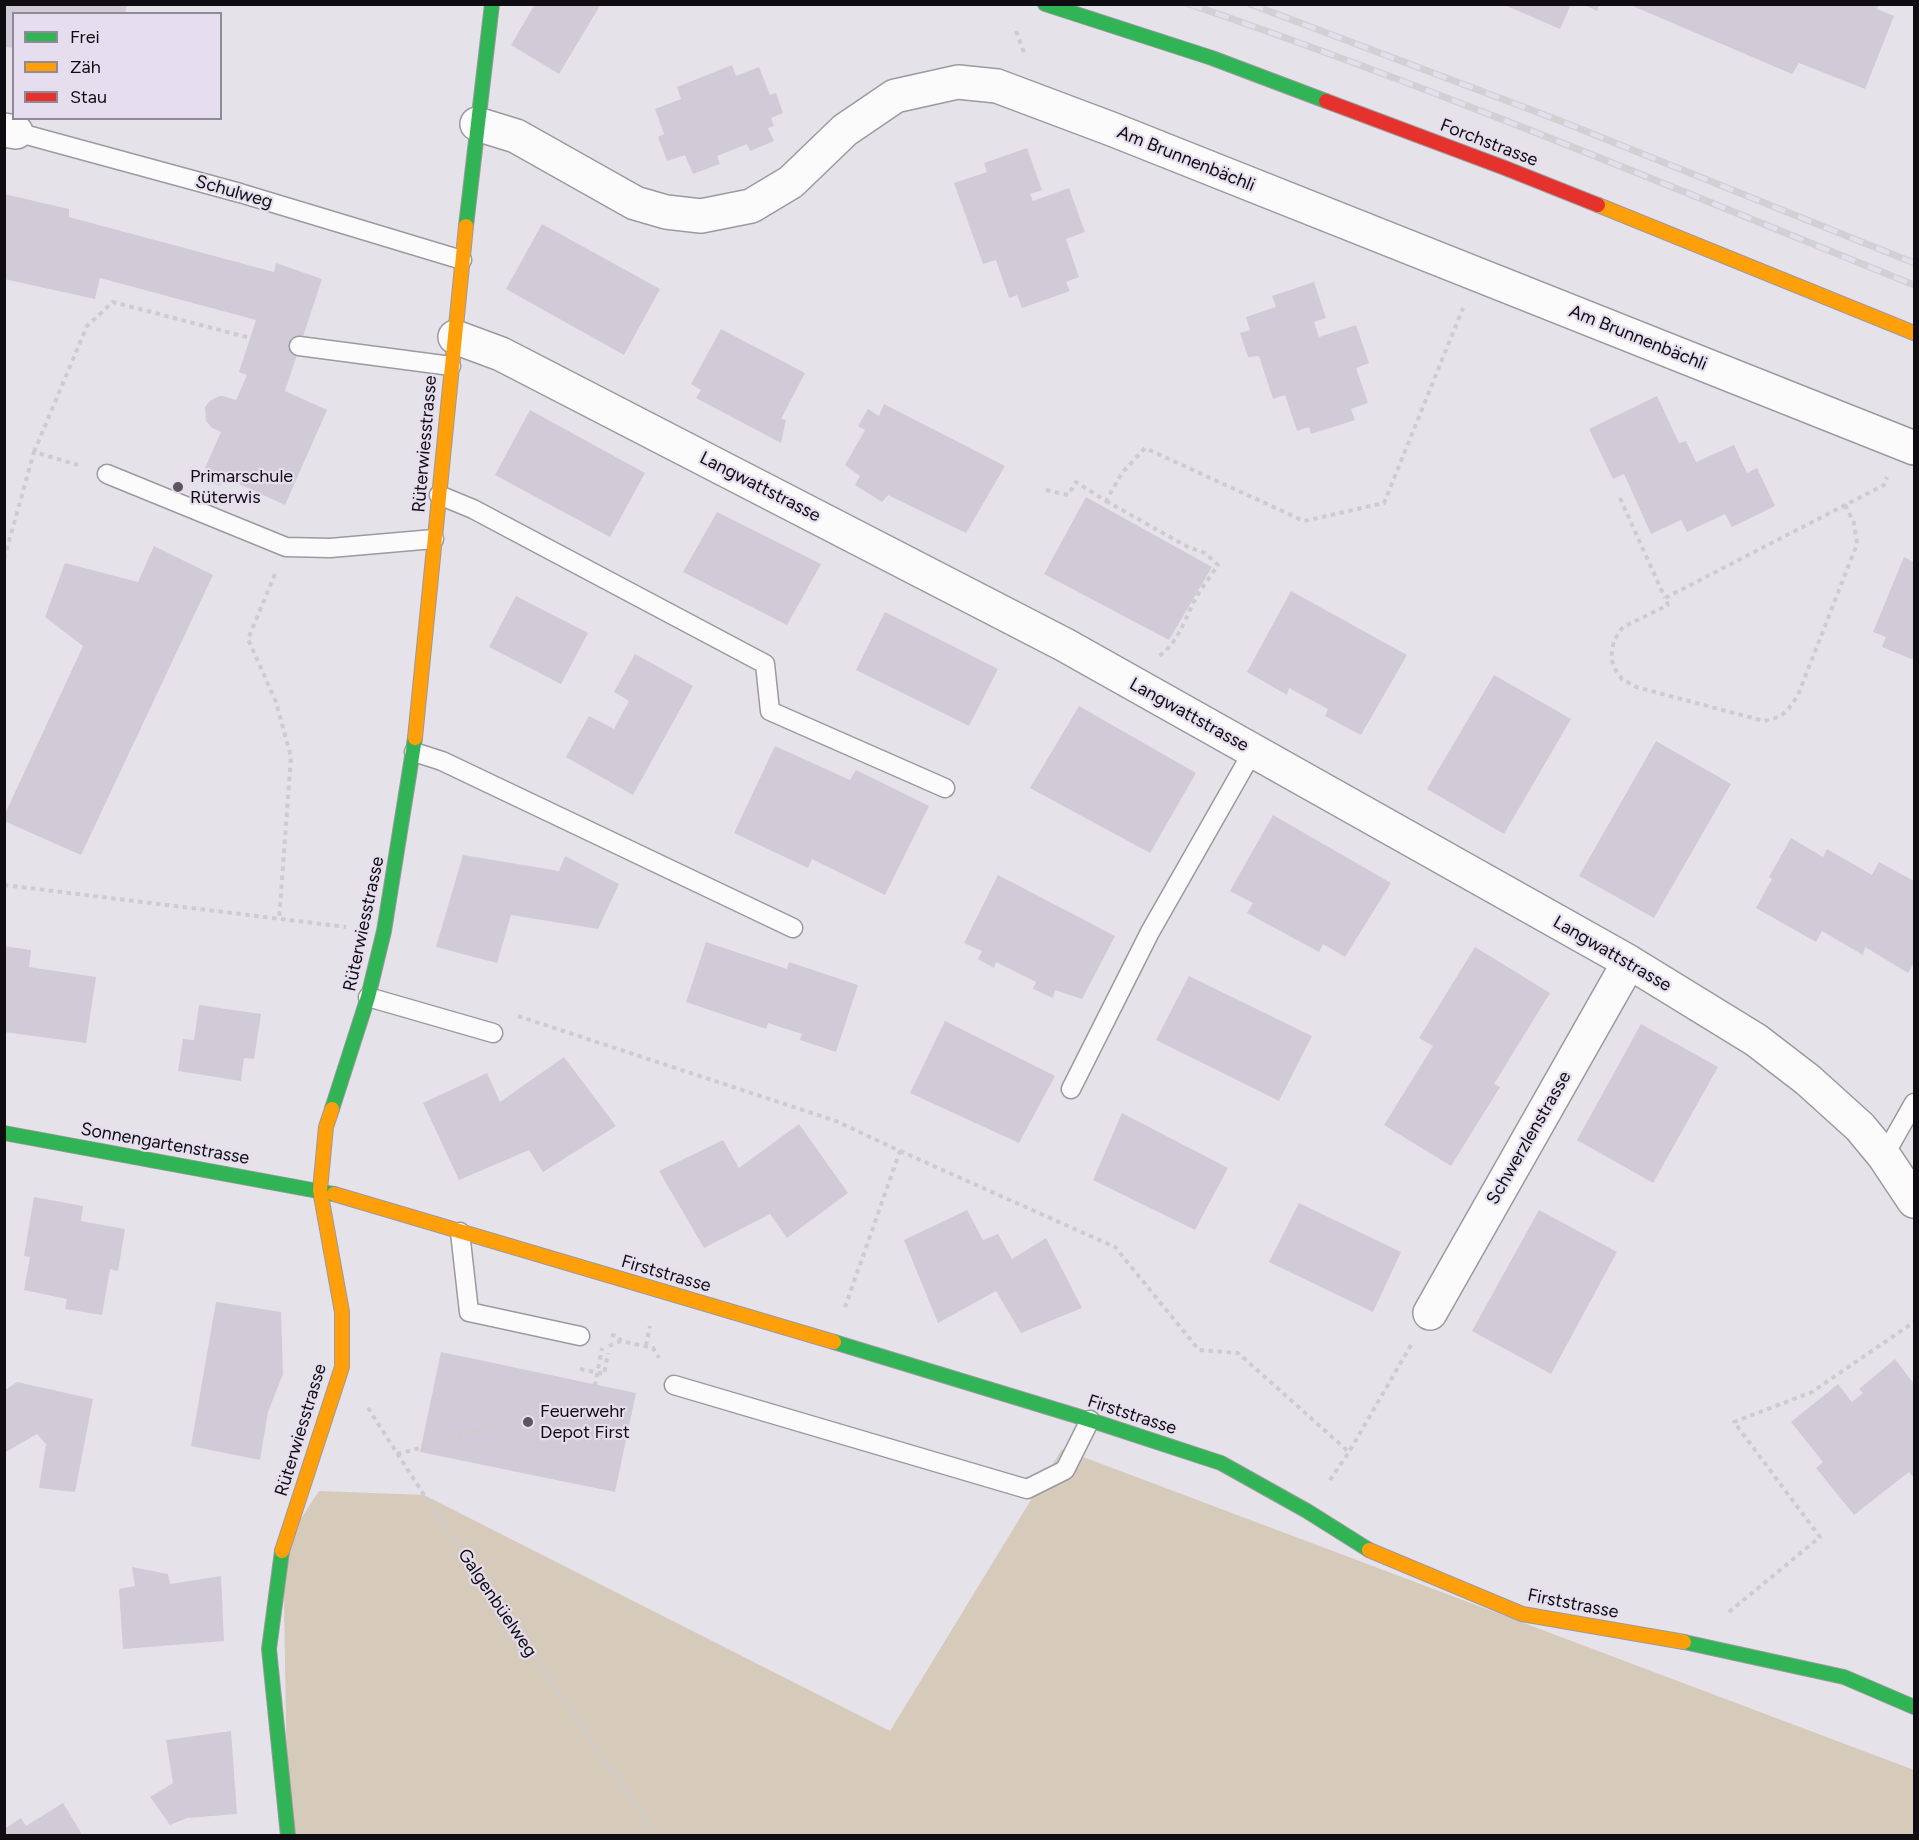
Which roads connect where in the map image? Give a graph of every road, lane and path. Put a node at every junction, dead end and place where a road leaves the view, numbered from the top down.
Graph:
1 (492, 4) edge
2 (1045, 4) edge
3 (477, 124) junction
4 (10, 131) edge
5 (462, 260) junction
6 (1477, 274) junction
7 (1914, 333) edge
8 (250, 338) dead end
9 (299, 346) dead end
10 (453, 351) junction
11 (1907, 445) edge
12 (34, 452) junction
13 (107, 474) joint
14 (1046, 490) dead end
15 (439, 495) junction
16 (1620, 498) dead end
17 (1106, 501) junction
18 (1845, 505) junction
19 (434, 539) junction
20 (286, 547) junction
21 (4, 559) edge
22 (1665, 598) junction
23 (1139, 687) junction
24 (1253, 751) junction
25 (414, 752) junction
26 (945, 788) dead end
27 (4, 885) edge
28 (279, 920) junction
29 (793, 928) dead end
30 (384, 931) junction
31 (1629, 962) junction
32 (368, 997) junction
33 (493, 1033) joint
34 (1071, 1089) dead end
35 (1914, 1103) edge
36 (4, 1133) edge
37 (900, 1151) junction
38 (1884, 1156) junction
39 (320, 1190) junction
40 (1914, 1201) edge
41 (460, 1232) junction
42 (1430, 1314) joint
43 (1914, 1322) edge
44 (580, 1336) dead end
45 (833, 1342) junction
46 (609, 1346) junction
47 (342, 1367) junction
48 (604, 1374) dead end
49 (674, 1385) joint
50 (1090, 1420) junction
51 (1349, 1452) junction
52 (397, 1454) junction
53 (1307, 1511) junction
54 (1691, 1643) junction
55 (1914, 1707) edge
56 (288, 1836) edge
57 (656, 1836) edge

1 - 3 street, Rüterwiesstrasse
2 - 7 street, Forchstrasse
3 - 5 street, Rüterwiesstrasse
3 - 6 street, Am Brunnenbächli
4 - 5 lane, Schulweg
5 - 10 street, Rüterwiesstrasse
6 - 11 street, Am Brunnenbächli
6 - 17 path
8 - 12 path
9 - 10 lane
10 - 15 street, Rüterwiesstrasse
10 - 23 street, Langwattstrasse
11 - 18 path
12 - 13 path
12 - 21 path
13 - 20 lane
14 - 17 path
15 - 19 street, Rüterwiesstrasse
15 - 26 lane
16 - 22 path
17 - 23 path
18 - 22 path
18 - 22 path
19 - 20 lane
19 - 25 street, Rüterwiesstrasse
20 - 28 path
23 - 24 street, Langwattstrasse
24 - 31 street, Langwattstrasse
24 - 34 lane
25 - 29 lane
25 - 30 street, Rüterwiesstrasse
27 - 28 path
28 - 30 path
30 - 32 street, Rüterwiesstrasse
31 - 38 street, Langwattstrasse
31 - 42 street, Schwerzlenstrasse
32 - 33 lane
32 - 39 street, Rüterwiesstrasse
33 - 37 path
35 - 38 lane
36 - 39 street, Sonnengartenstrasse
37 - 45 path
37 - 51 path
38 - 40 street, Langwattstrasse
39 - 41 street, Firststrasse
39 - 47 street, Rüterwiesstrasse
41 - 44 lane
41 - 45 street, Firststrasse
42 - 51 path
43 - 54 path
45 - 50 street, Firststrasse
46 - 48 path
46 - 49 path
46 - 52 path, bridge
47 - 52 path, Galgenbüelweg
47 - 56 street, Rüterwiesstrasse
49 - 50 lane
50 - 53 street, Firststrasse
51 - 53 path
52 - 57 path, Galgenbüelweg
53 - 54 street, Firststrasse
54 - 55 street, Firststrasse

